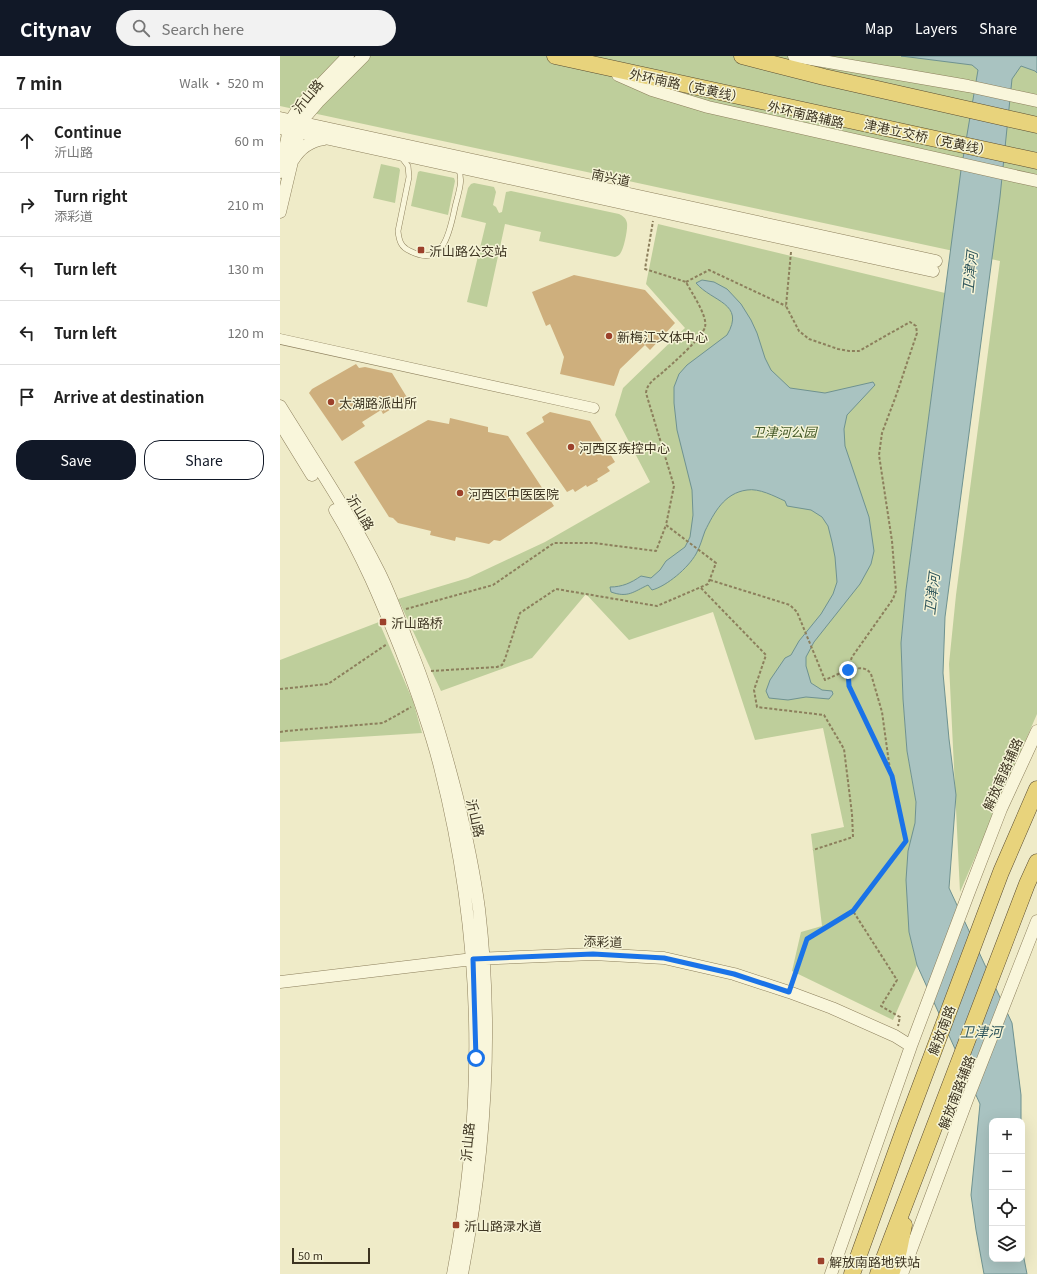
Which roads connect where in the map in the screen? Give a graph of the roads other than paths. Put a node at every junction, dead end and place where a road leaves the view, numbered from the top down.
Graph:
1 (348, 56) edge
2 (364, 56) edge
3 (555, 56) edge
4 (742, 56) edge
5 (794, 56) edge
6 (597, 65) junction
7 (1037, 101) edge
8 (818, 114) joint
9 (1037, 126) edge
10 (293, 127) edge
11 (328, 133) junction
12 (436, 152) junction
13 (397, 153) junction
14 (1037, 161) edge
15 (284, 166) edge
16 (457, 167) junction
17 (1037, 181) edge
18 (280, 212) edge
19 (280, 339) edge
20 (280, 406) edge
21 (594, 408) dead end
22 (280, 423) edge
23 (1037, 731) edge
24 (1037, 789) edge
25 (1037, 862) edge
26 (1037, 921) edge
27 (478, 958) junction
28 (280, 982) edge
29 (925, 1009) joint
30 (911, 1046) junction
31 (912, 1186) junction
32 (881, 1194) junction
33 (453, 1274) edge
34 (462, 1274) edge
35 (830, 1274) edge
36 (842, 1274) edge
37 (852, 1274) edge
38 (878, 1274) edge
39 (891, 1274) edge
40 (902, 1274) edge

1 - 10 street, 沂山路
2 - 10 street, 沂山路
3 - 6 highway, 外环南路（克黄线）
4 - 9 highway
5 - 7 street
6 - 8 highway, 外环南路（克黄线）
6 - 17 street, 外环南路辅路
8 - 14 highway, 津港立交桥（克黄线）
10 - 11 street, 南兴道
10 - 15 street, 沂山路
11 - 12 street, 南兴道
11 - 13 street, 南兴道
11 - 15 street
12 - 16 lane
12 - 16 street, 南兴道
13 - 16 street, 南兴道
13 - 16 lane
15 - 18 street, 沂山路
19 - 21 street
20 - 27 street, 沂山路
22 - 27 street, 沂山路
23 - 29 street, 解放南路辅路
24 - 32 highway, 解放南路
25 - 31 highway
26 - 40 street, 解放南路辅路
27 - 28 street, 添彩道
27 - 30 street, 添彩道
27 - 33 street, 沂山路
27 - 34 street, 沂山路
29 - 30 street, 解放南路
30 - 35 street
31 - 38 highway
31 - 39 highway
32 - 36 highway
32 - 37 highway, 解放南路

